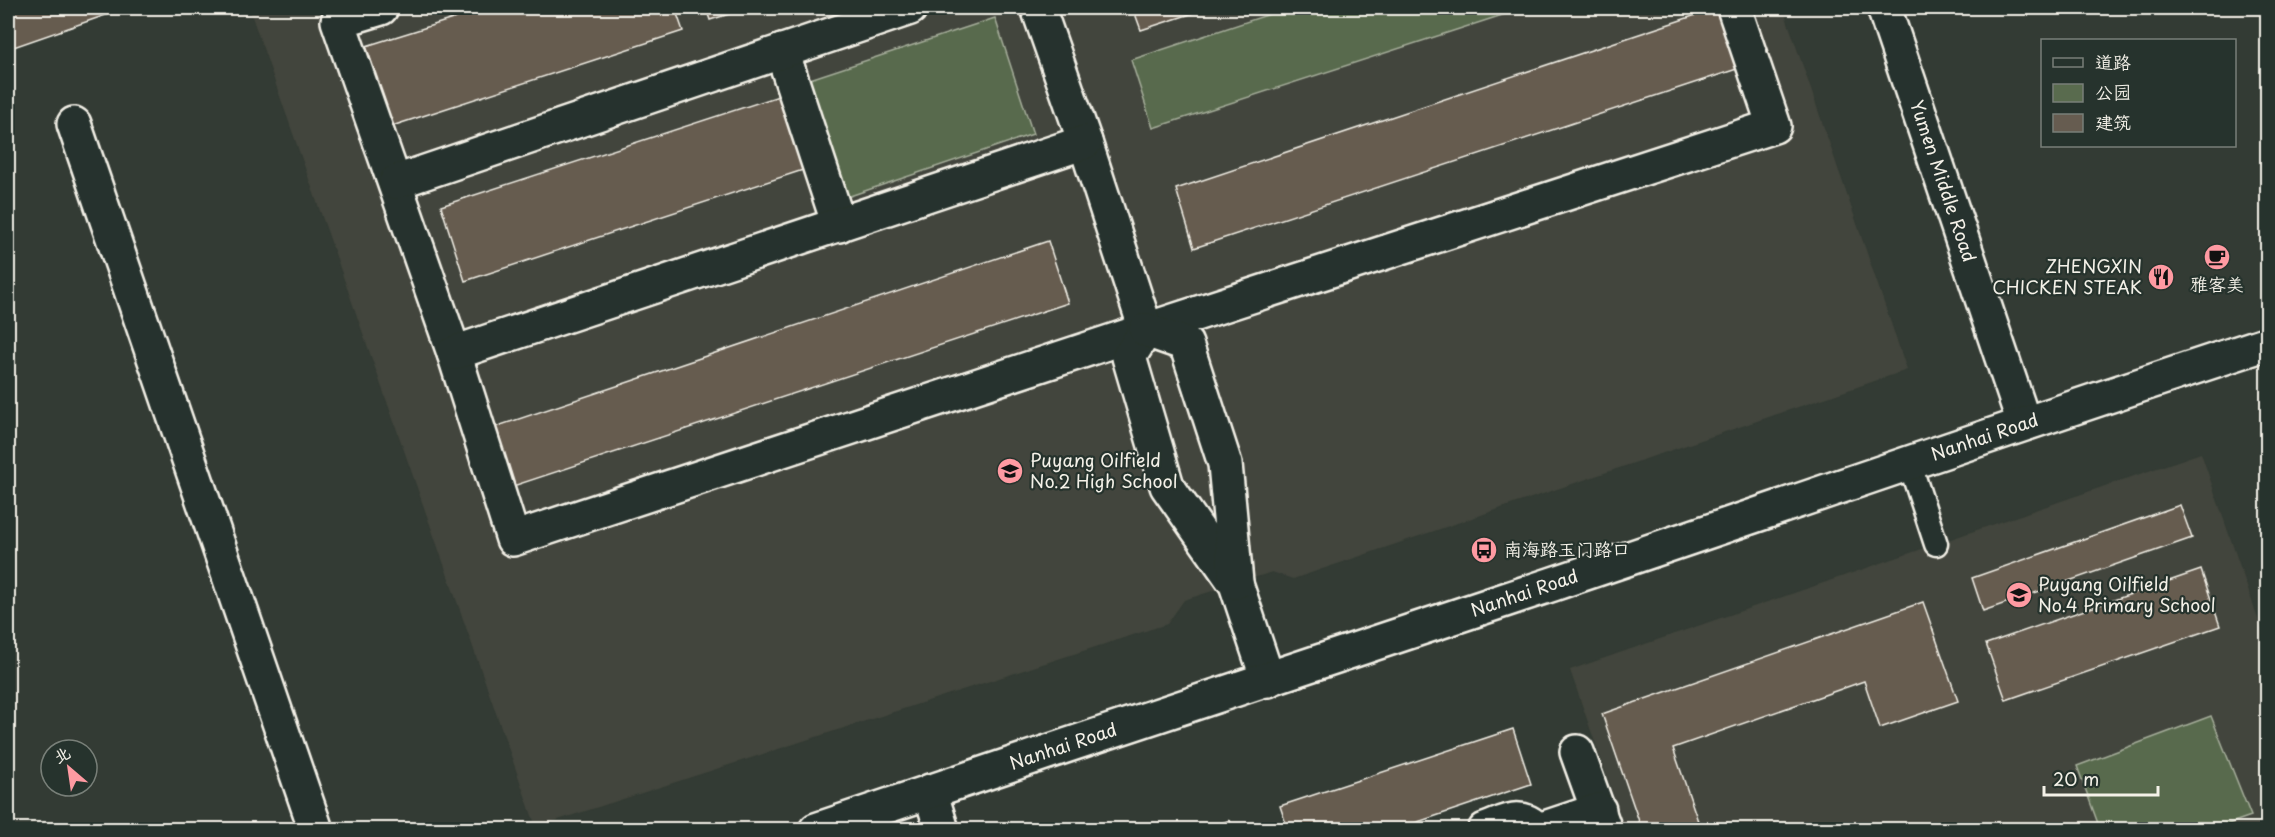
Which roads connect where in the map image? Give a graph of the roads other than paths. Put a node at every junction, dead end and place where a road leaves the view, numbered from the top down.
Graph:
1 (381, 8) edge
2 (910, 8) edge
3 (1038, 8) edge
4 (1734, 8) edge
5 (1884, 8) edge
6 (782, 51) junction
7 (74, 124) dead end
8 (1085, 142) junction
9 (396, 182) junction
10 (839, 225) junction
11 (1146, 330) junction
12 (2268, 343) edge
13 (454, 353) junction
14 (2024, 423) junction
15 (1910, 465) junction
16 (1936, 544) dead end
17 (1236, 584) junction
18 (1269, 680) junction
19 (1577, 752) dead end
20 (930, 791) junction
21 (1602, 820) edge
22 (316, 830) edge
23 (816, 830) edge
24 (942, 830) edge
25 (1485, 830) edge
26 (1538, 830) edge

1 - 9 street
2 - 6 street
3 - 8 street
4 - 11 street
5 - 14 street, Yumen Middle Road
6 - 9 street
6 - 10 street
7 - 22 street
8 - 10 street
8 - 11 street
9 - 13 street
10 - 13 street
11 - 13 street
11 - 17 street
11 - 17 street
12 - 14 street, Nanhai Road
14 - 15 street, Nanhai Road
15 - 16 lane
15 - 18 street, Nanhai Road
17 - 18 street
18 - 20 street, Nanhai Road
19 - 21 street
20 - 23 street, Nanhai Road
20 - 24 street
21 - 26 street
25 - 26 street

